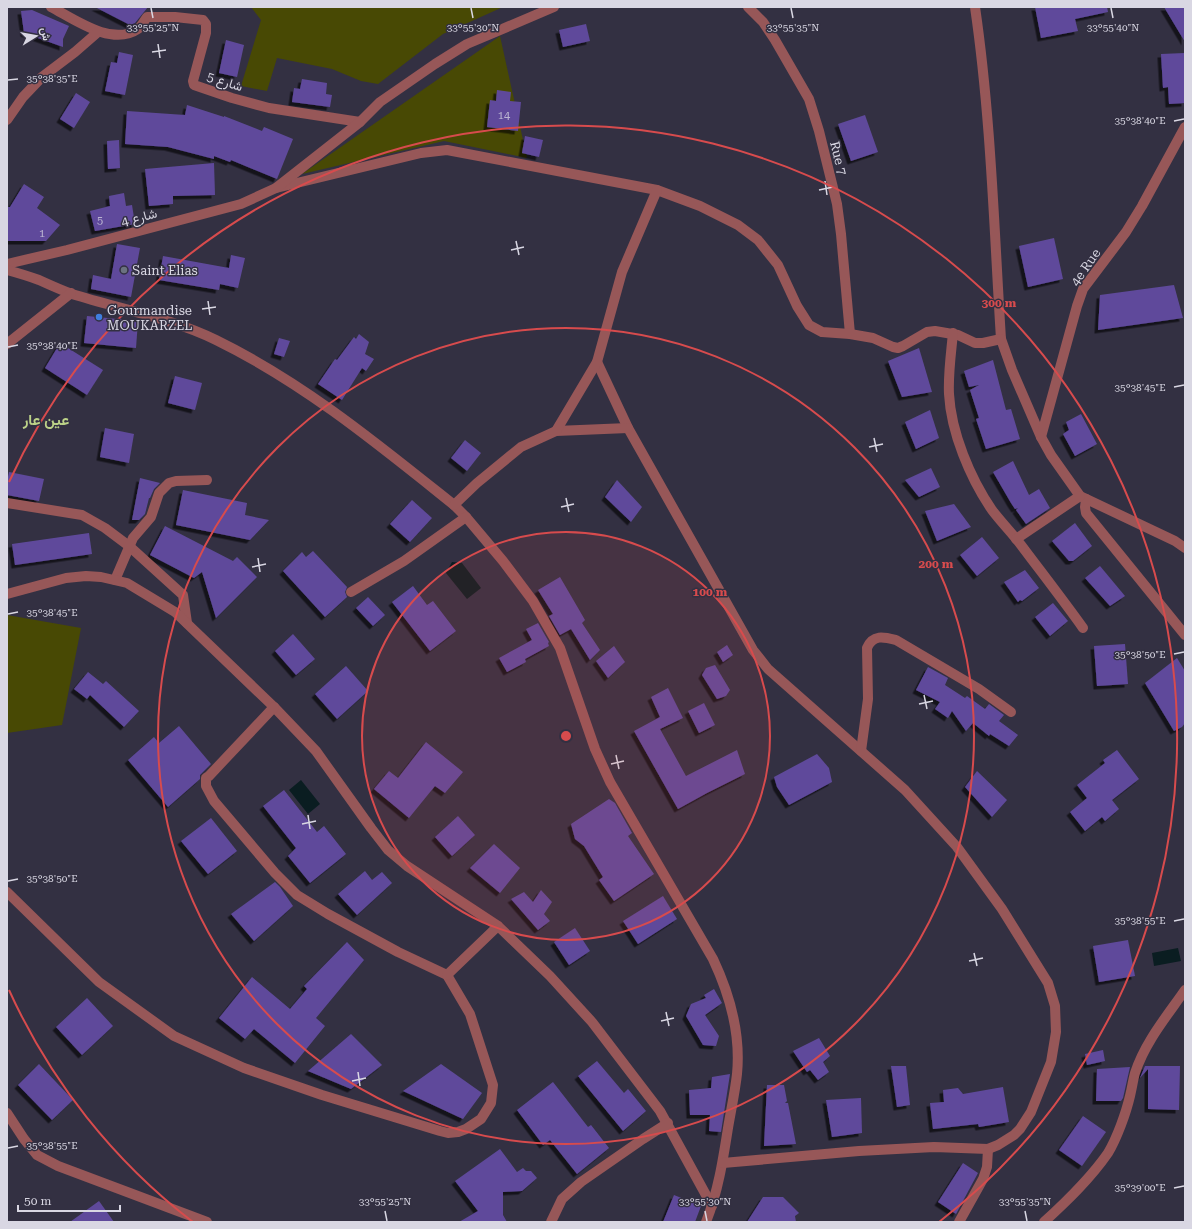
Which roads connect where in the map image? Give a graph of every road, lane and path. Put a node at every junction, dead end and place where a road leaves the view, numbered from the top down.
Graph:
1 (51, 7) edge
2 (554, 7) edge
3 (748, 7) edge
4 (975, 7) edge
5 (149, 12) edge
6 (98, 32) junction
7 (7, 120) edge
8 (360, 122) junction
9 (1185, 127) edge
10 (276, 188) junction
11 (657, 190) junction
12 (7, 264) edge
13 (7, 270) edge
14 (71, 293) junction
15 (953, 333) junction
16 (850, 334) junction
17 (1001, 339) junction
18 (7, 344) edge
19 (597, 362) junction
20 (628, 428) junction
21 (556, 431) junction
22 (1041, 437) junction
23 (207, 480) dead end
24 (1083, 498) junction
25 (7, 503) edge
26 (454, 505) junction
27 (466, 517) junction
28 (1016, 539) junction
29 (129, 546) junction
30 (1185, 548) edge
31 (115, 580) junction
32 (351, 592) dead end
33 (7, 594) edge
34 (187, 623) junction
35 (1083, 628) dead end
36 (1185, 636) edge
37 (274, 707) junction
38 (1011, 712) dead end
39 (861, 751) junction
40 (7, 892) edge
41 (498, 926) junction
42 (447, 975) junction
43 (1185, 990) edge
44 (7, 1114) edge
45 (668, 1123) junction
46 (988, 1148) junction
47 (723, 1163) junction
48 (712, 1206) junction
49 (207, 1222) edge
50 (551, 1222) edge
51 (706, 1222) edge
52 (959, 1222) edge
53 (1044, 1222) edge

1 - 6 street, شارع 5
2 - 8 street
3 - 16 street, Rue 7
4 - 17 street
5 - 6 street, شارع 5
5 - 8 street, شارع 5
6 - 7 street
8 - 10 street
9 - 22 street, 4e Rue
10 - 11 street
10 - 12 street, شارع 4
11 - 16 street
11 - 19 street
13 - 14 street
14 - 18 street
14 - 26 street
15 - 16 street
15 - 17 street
15 - 28 street
17 - 22 street
19 - 20 street
19 - 21 street
20 - 21 street
20 - 39 street
21 - 26 street
22 - 24 street
23 - 29 street
24 - 28 street
24 - 30 street
24 - 36 street
25 - 29 street
26 - 27 street
27 - 32 street
27 - 47 street
28 - 35 street
29 - 31 street
29 - 34 street
31 - 33 street
31 - 34 street
34 - 37 street
37 - 41 street
37 - 42 street
38 - 39 street
39 - 46 street
40 - 42 street
41 - 42 street
41 - 45 street
43 - 53 street
44 - 49 street
45 - 48 street
45 - 50 street
46 - 47 street
46 - 52 street
47 - 48 street
48 - 51 street

